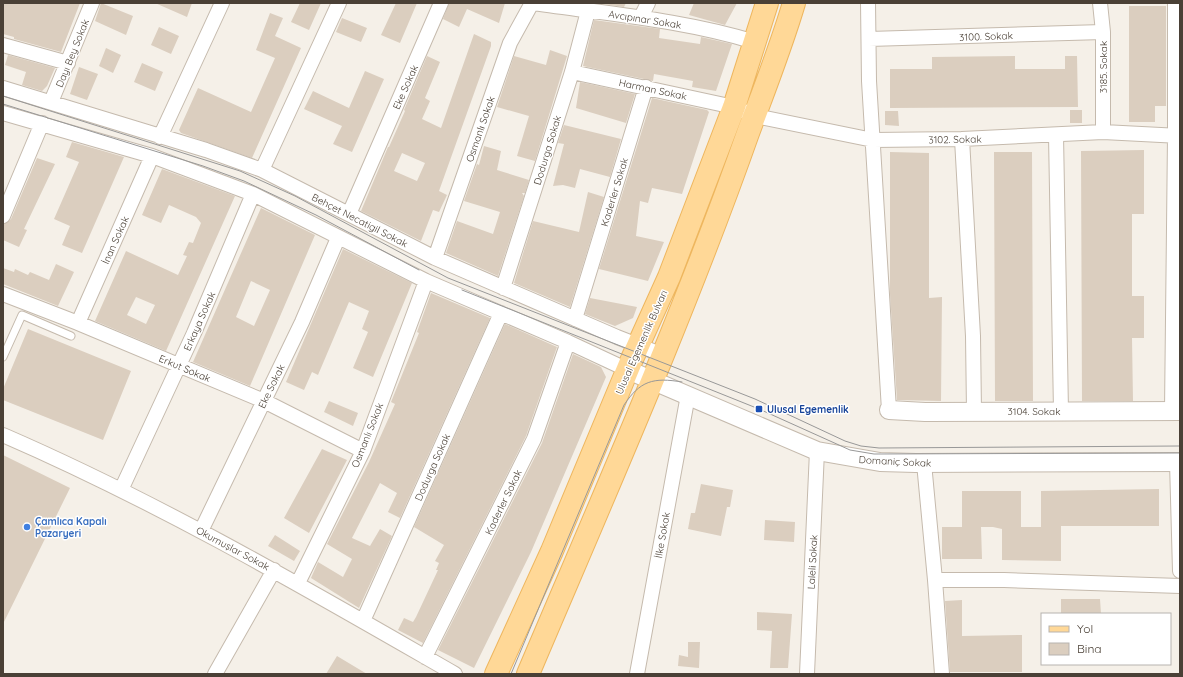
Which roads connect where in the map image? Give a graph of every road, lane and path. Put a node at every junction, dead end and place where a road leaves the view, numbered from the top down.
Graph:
1 (92, 3) edge
2 (222, 3) edge
3 (339, 3) edge
4 (441, 3) edge
5 (533, 3) edge
6 (648, 3) edge
7 (767, 3) edge
8 (794, 3) edge
9 (868, 3) edge
10 (1100, 3) edge
11 (1174, 3) edge
12 (588, 11) junction
13 (641, 17) junction
14 (1103, 32) junction
15 (869, 40) junction
16 (755, 42) junction
17 (3, 44) edge
18 (68, 63) junction
19 (572, 72) junction
20 (646, 87) junction
21 (3, 88) edge
22 (51, 102) junction
23 (734, 107) junction
24 (3, 113) edge
25 (755, 116) junction
26 (42, 123) junction
27 (1102, 132) junction
28 (1056, 135) junction
29 (1178, 136) edge
30 (160, 137) junction
31 (962, 139) junction
32 (874, 140) junction
33 (152, 156) junction
34 (262, 170) junction
35 (253, 194) junction
36 (349, 214) junction
37 (3, 216) edge
38 (338, 238) junction
39 (435, 258) junction
40 (426, 281) junction
41 (503, 288) junction
42 (3, 294) edge
43 (501, 313) junction
44 (575, 319) junction
45 (78, 323) junction
46 (71, 336) dead end
47 (568, 342) junction
48 (639, 346) junction
49 (663, 355) junction
50 (3, 357) edge
51 (179, 365) junction
52 (628, 370) junction
53 (653, 380) junction
54 (688, 396) junction
55 (264, 401) junction
56 (889, 410) joint
57 (1061, 411) junction
58 (1176, 411) edge
59 (974, 412) junction
60 (3, 435) edge
61 (363, 451) junction
62 (817, 451) junction
63 (1179, 462) edge
64 (924, 463) junction
65 (121, 490) junction
66 (201, 531) junction
67 (274, 570) junction
68 (1180, 571) edge
69 (935, 580) junction
70 (298, 583) junction
71 (1180, 586) edge
72 (363, 621) junction
73 (426, 657) junction
74 (215, 674) edge
75 (455, 674) edge
76 (496, 674) edge
77 (528, 674) edge
78 (637, 674) edge
79 (807, 674) edge
80 (942, 674) edge

1 - 18 street, Dayı Bey Sokak
2 - 30 street
3 - 34 street
4 - 36 street, Eke Sokak
5 - 12 street, Avcıpınar Sokak
5 - 39 street, Osmanlı Sokak
6 - 13 street
7 - 16 main road, Ulusal Egemenlik Bulvarı
8 - 25 main road
9 - 15 street
10 - 14 street, 3185. Sokak
11 - 29 street
12 - 13 street, Avcıpınar Sokak
12 - 19 street, Dodurga Sokak
13 - 16 street, Avcıpınar Sokak
14 - 15 street, 3100. Sokak
14 - 27 street, 3185. Sokak
15 - 32 street
16 - 23 main road, Ulusal Egemenlik Bulvarı
17 - 18 street
18 - 22 street, Dayı Bey Sokak
19 - 20 street, Harman Sokak
19 - 41 street, Dodurga Sokak
20 - 23 street, Harman Sokak
20 - 44 street, Kaderler Sokak
21 - 22 street, Behçet Necatigil Sokak
22 - 30 street, Behçet Necatigil Sokak
23 - 25 street, 3102. Sokak
23 - 48 main road, Ulusal Egemenlik Bulvarı
24 - 26 street
25 - 32 street, 3102. Sokak
25 - 49 main road
26 - 33 street
26 - 37 street
27 - 28 street, 3102. Sokak
27 - 29 street, 3102. Sokak
28 - 31 street, 3102. Sokak
28 - 57 street
29 - 58 street
30 - 34 street, Behçet Necatigil Sokak
31 - 32 street, 3102. Sokak
31 - 59 street
32 - 56 street
33 - 35 street
33 - 45 street, İnan Sokak
34 - 36 street, Behçet Necatigil Sokak
35 - 38 street
35 - 51 street, Erkaya Sokak
36 - 39 street, Behçet Necatigil Sokak
38 - 40 street
38 - 55 street, Eke Sokak
39 - 41 street, Behçet Necatigil Sokak
40 - 43 street
40 - 61 street, Osmanlı Sokak
41 - 44 street, Behçet Necatigil Sokak
42 - 45 street, Erkut Sokak
43 - 47 street
43 - 72 street, Dodurga Sokak
44 - 48 street, Behçet Necatigil Sokak
45 - 51 street, Erkut Sokak
46 - 50 lane
47 - 52 street
47 - 73 street, Kaderler Sokak
48 - 49 street, Behçet Necatigil Sokak
48 - 52 main road, Ulusal Egemenlik Bulvarı
49 - 53 main road
51 - 55 street, Erkut Sokak
51 - 65 street, Erkaya Sokak
52 - 53 street, Domaniç Sokak
52 - 76 main road, Ulusal Egemenlik Bulvarı
53 - 54 street, Domaniç Sokak
53 - 77 main road
54 - 62 street, Domaniç Sokak
54 - 78 street, İlke Sokak
55 - 61 street, Erkut Sokak
55 - 66 street, Eke Sokak
56 - 59 street, 3104. Sokak
57 - 58 street, 3104. Sokak
57 - 59 street, 3104. Sokak
60 - 65 street, Okumuşlar Sokak
61 - 70 street, Osmanlı Sokak
62 - 64 street, Domaniç Sokak
62 - 79 street, Laleli Sokak
63 - 64 street, Domaniç Sokak
63 - 68 street
64 - 69 street
65 - 66 street, Okumuşlar Sokak
66 - 67 street, Okumuşlar Sokak
67 - 70 street, Okumuşlar Sokak
67 - 74 street
69 - 71 street
69 - 80 street
70 - 72 street, Okumuşlar Sokak
72 - 73 street, Okumuşlar Sokak
73 - 75 street, Okumuşlar Sokak

